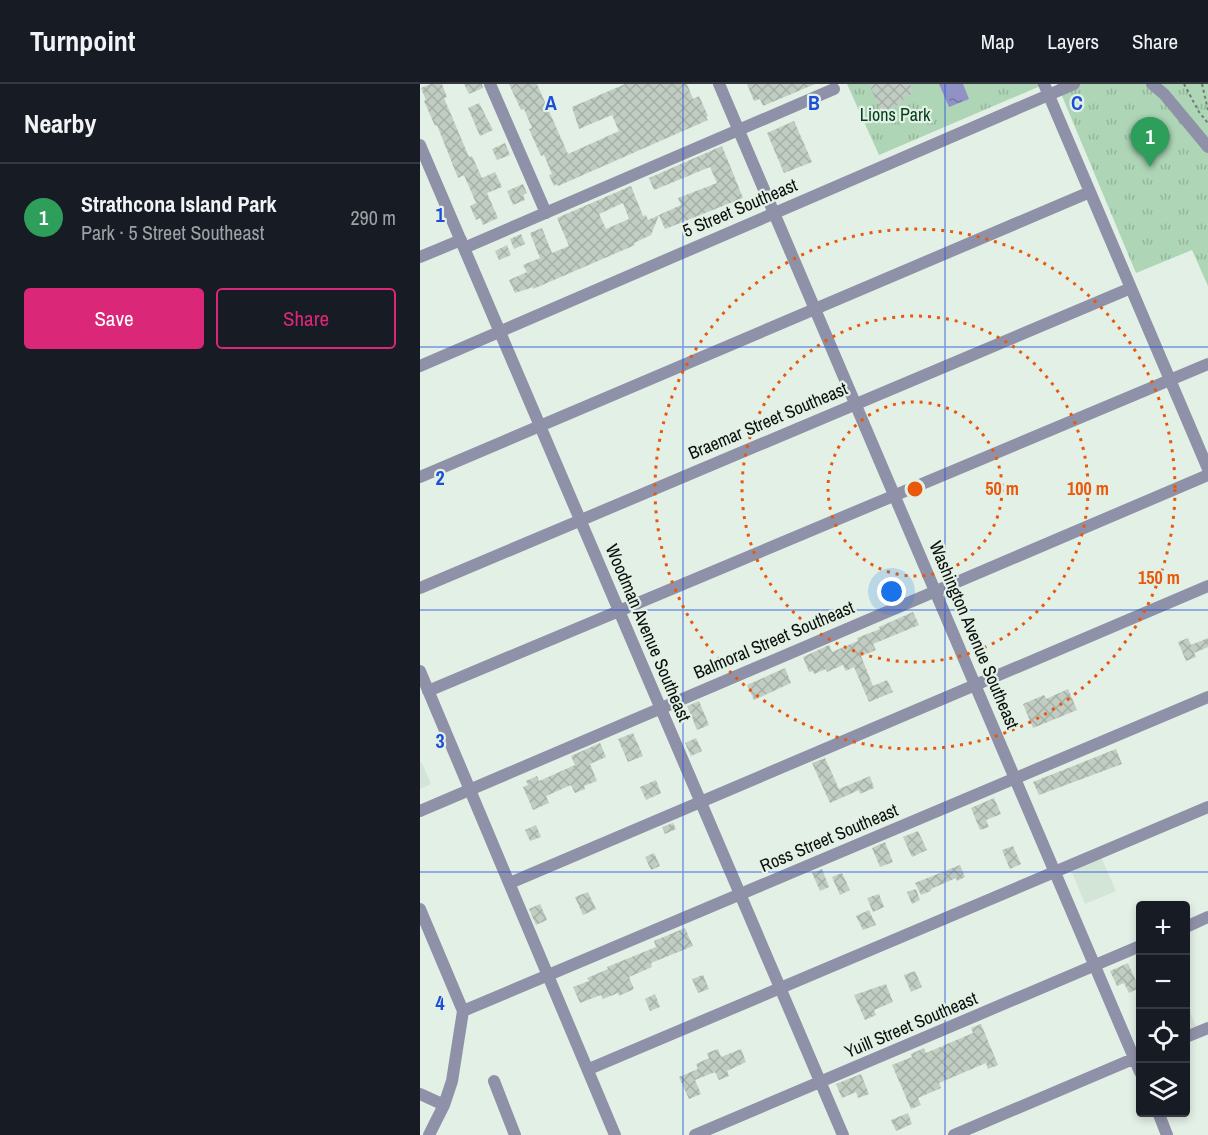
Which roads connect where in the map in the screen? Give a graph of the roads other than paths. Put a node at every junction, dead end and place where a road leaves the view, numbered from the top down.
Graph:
1 (490, 84) edge
2 (719, 84) edge
3 (1074, 84) edge
4 (1152, 84) edge
5 (834, 88) dead end
6 (1046, 89) edge
7 (739, 129) junction
8 (420, 145) edge
9 (1208, 147) edge
10 (1090, 192) junction
11 (546, 213) junction
12 (775, 213) junction
13 (462, 244) junction
14 (420, 257) edge
15 (1131, 288) junction
16 (816, 308) junction
17 (500, 331) junction
18 (1208, 364) edge
19 (420, 366) edge
20 (1170, 380) junction
21 (856, 404) junction
22 (540, 426) junction
23 (1208, 469) edge
24 (1208, 475) edge
25 (420, 477) edge
26 (895, 495) junction
27 (580, 520) junction
28 (1208, 586) edge
29 (420, 588) edge
30 (936, 591) junction
31 (619, 611) junction
32 (420, 671) edge
33 (976, 685) junction
34 (428, 691) junction
35 (1208, 697) edge
36 (661, 708) junction
37 (1016, 778) junction
38 (470, 789) junction
39 (701, 802) junction
40 (1208, 807) edge
41 (420, 811) edge
42 (1055, 871) junction
43 (510, 883) junction
44 (740, 894) junction
45 (420, 909) edge
46 (1208, 918) edge
47 (1190, 925) edge
48 (1136, 948) edge
49 (1095, 966) junction
50 (549, 975) junction
51 (780, 988) junction
52 (463, 1011) junction
53 (1208, 1028) edge
54 (1190, 1035) edge
55 (1136, 1054) edge
56 (1136, 1059) edge
57 (589, 1069) junction
58 (494, 1082) dead end
59 (821, 1083) junction
60 (420, 1094) edge
61 (444, 1105) junction
62 (1160, 1117) edge
63 (429, 1135) edge
64 (515, 1135) edge
65 (615, 1135) edge
66 (695, 1135) edge
67 (843, 1135) edge
68 (954, 1135) edge
69 (1167, 1135) edge

1 - 11 street
2 - 7 street, Washington Avenue Southeast
3 - 6 street, 5 Street Southeast
4 - 9 street
5 - 7 street
6 - 10 street
6 - 12 street, 5 Street Southeast
7 - 11 street
7 - 12 street, Washington Avenue Southeast
8 - 13 street, Woodman Avenue Southeast
10 - 15 street
10 - 16 street
11 - 13 street
12 - 16 street, Washington Avenue Southeast
12 - 17 street, 5 Street Southeast
13 - 14 street
13 - 17 street, Woodman Avenue Southeast
15 - 20 street
15 - 21 street, Braemar Street Southeast
16 - 21 street, Washington Avenue Southeast
16 - 22 street
17 - 19 street, 5 Street Southeast
17 - 22 street, Woodman Avenue Southeast
18 - 20 street
20 - 23 street
20 - 26 street
21 - 26 street, Washington Avenue Southeast
21 - 27 street, Braemar Street Southeast
22 - 25 street
22 - 27 street, Woodman Avenue Southeast
24 - 30 street, Balmoral Street Southeast
26 - 30 street, Washington Avenue Southeast
26 - 31 street
27 - 29 street, Braemar Street Southeast
27 - 31 street, Woodman Avenue Southeast
28 - 33 street
30 - 33 street, Washington Avenue Southeast
30 - 36 street, Balmoral Street Southeast
31 - 34 street
31 - 36 street, Woodman Avenue Southeast
32 - 34 street
33 - 37 street, Washington Avenue Southeast
33 - 39 street
34 - 38 street
35 - 37 street, Ross Street Southeast
36 - 38 street, Balmoral Street Southeast
36 - 39 street, Woodman Avenue Southeast
37 - 42 street, Washington Avenue Southeast
37 - 44 street, Ross Street Southeast
38 - 41 street, Balmoral Street Southeast
38 - 43 street
39 - 43 street
39 - 44 street, Woodman Avenue Southeast
40 - 42 street
42 - 49 street, Washington Avenue Southeast
42 - 51 street
43 - 50 street
44 - 50 street, Ross Street Southeast
44 - 51 street, Woodman Avenue Southeast
45 - 52 street
46 - 47 street
48 - 49 street, Yuill Street Southeast
49 - 55 street, Washington Avenue Southeast
49 - 59 street, Yuill Street Southeast
50 - 52 street, Ross Street Southeast
50 - 57 street
51 - 57 street
51 - 59 street, Woodman Avenue Southeast
52 - 61 street
53 - 54 street
56 - 68 street
57 - 65 street
58 - 64 street
59 - 66 street, Yuill Street Southeast
59 - 67 street, Woodman Avenue Southeast
60 - 61 street
61 - 63 street
62 - 69 street

